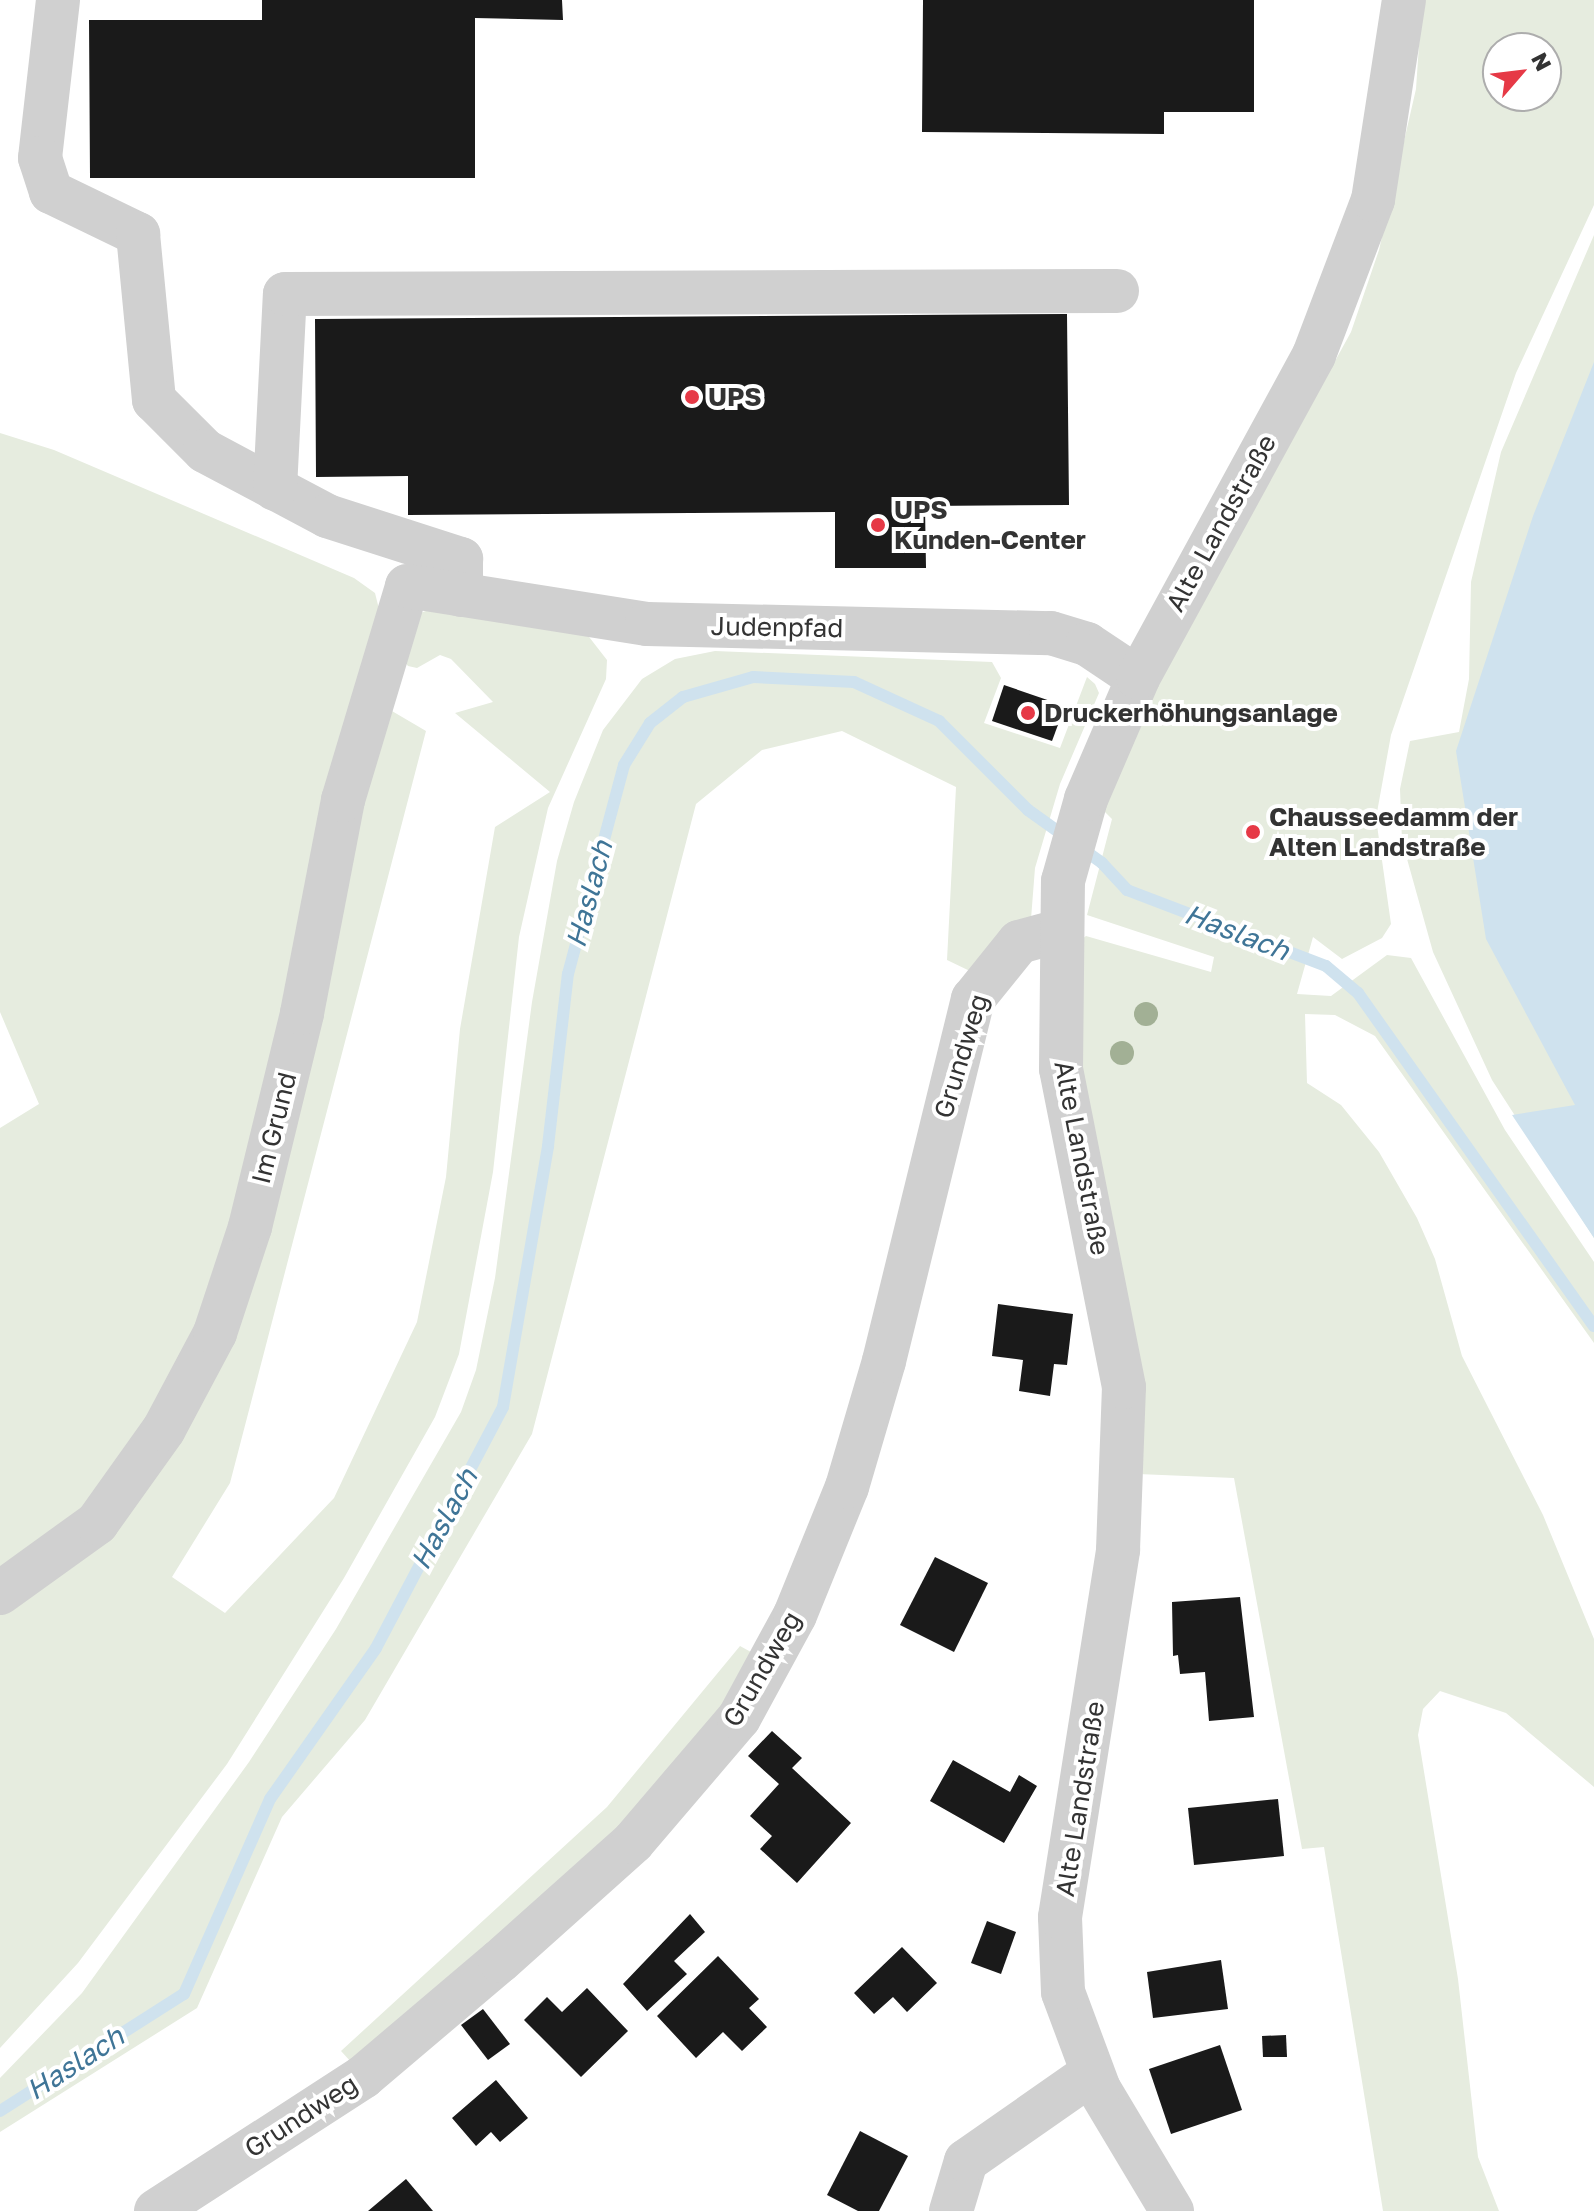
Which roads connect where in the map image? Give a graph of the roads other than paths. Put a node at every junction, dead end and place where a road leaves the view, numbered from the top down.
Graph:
1 (58, 0) edge
2 (1404, 0) edge
3 (1117, 291) dead end
4 (275, 489) junction
5 (407, 586) joint
6 (461, 595) junction
7 (1138, 678) junction
8 (1059, 931) junction
9 (0, 1593) edge
10 (1092, 2073) junction
11 (156, 2211) edge
12 (951, 2211) edge
13 (1172, 2211) edge

1 - 4 street
2 - 7 street, Alte Landstraße
3 - 4 street
4 - 6 street
5 - 6 street, Judenpfad
5 - 9 street, Im Grund
6 - 7 street, Judenpfad
7 - 8 street, Alte Landstraße
8 - 10 street, Alte Landstraße
8 - 11 street, Grundweg
10 - 12 street
10 - 13 street, Alte Landstraße

